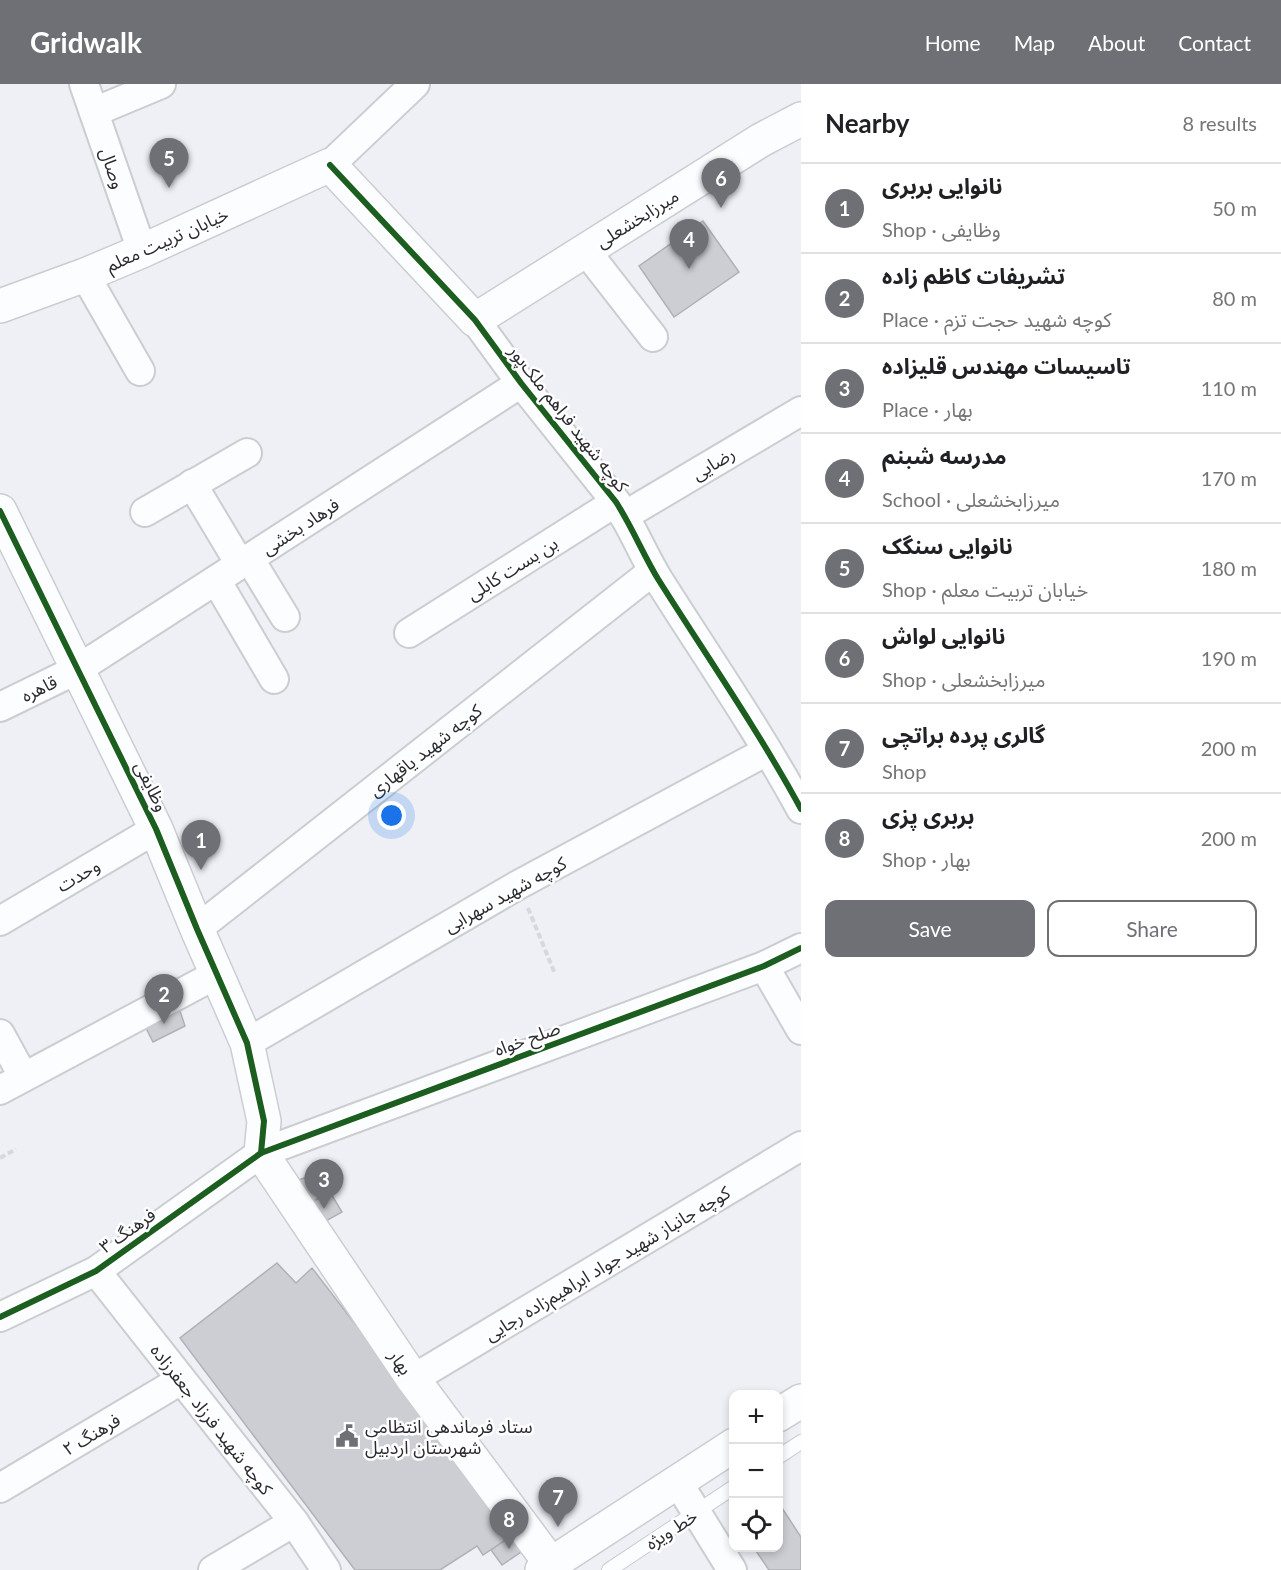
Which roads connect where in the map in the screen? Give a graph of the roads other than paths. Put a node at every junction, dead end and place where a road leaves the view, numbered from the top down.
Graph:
1 (84, 84) edge
2 (161, 84) edge
3 (414, 84) edge
4 (94, 112) junction
5 (801, 119) edge
6 (330, 165) junction
7 (142, 251) junction
8 (586, 251) junction
9 (85, 275) junction
10 (0, 306) edge
11 (475, 320) junction
12 (653, 337) dead end
13 (140, 371) dead end
14 (521, 383) junction
15 (801, 411) edge
16 (247, 453) dead end
17 (192, 484) junction
18 (620, 509) junction
19 (0, 511) edge
20 (145, 512) dead end
21 (245, 561) junction
22 (653, 571) junction
23 (216, 580) junction
24 (285, 617) dead end
25 (409, 633) dead end
26 (78, 669) junction
27 (274, 679) dead end
28 (0, 707) edge
29 (767, 751) junction
30 (793, 774) edge
31 (801, 809) edge
32 (156, 829) junction
33 (0, 921) edge
34 (197, 929) junction
35 (801, 948) edge
36 (764, 966) junction
37 (217, 974) junction
38 (801, 1030) edge
39 (0, 1034) edge
40 (247, 1043) junction
41 (11, 1083) edge
42 (801, 1146) edge
43 (261, 1153) junction
44 (96, 1271) junction
45 (0, 1317) edge
46 (413, 1379) junction
47 (181, 1380) junction
48 (801, 1401) edge
49 (783, 1412) edge
50 (801, 1442) edge
51 (729, 1447) edge
52 (783, 1454) edge
53 (677, 1481) junction
54 (0, 1488) edge
55 (729, 1490) edge
56 (696, 1512) junction
57 (294, 1522) junction
58 (547, 1567) edge
59 (213, 1570) edge
60 (326, 1570) edge
61 (609, 1570) edge
62 (732, 1570) edge

1 - 4 street, وصال
2 - 4 street
3 - 6 street
4 - 7 street, وصال
5 - 8 street, میرزابخشعلی
6 - 7 street, خیابان تربیت معلم
6 - 11 street, کوچه شهید فراهم ملک‌پور
7 - 9 street, خیابان تربیت معلم
8 - 11 street, میرزابخشعلی
8 - 12 street
9 - 10 street, خیابان تربیت معلم
9 - 13 street
11 - 14 street, کوچه شهید فراهم ملک‌پور
14 - 18 street, کوچه شهید فراهم ملک‌پور
14 - 21 street, فرهاد بخشی
15 - 18 street, رضایی
16 - 17 street
17 - 20 street
17 - 21 street
18 - 22 street, کوچه شهید فراهم ملک‌پور
18 - 25 street, بن بست کابلی
19 - 26 street, وظایفی
21 - 23 street, فرهاد بخشی
21 - 24 street
22 - 29 street, کوچه شهید فراهم ملک‌پور
22 - 34 street, کوچه شهید یاقهاری
23 - 26 street, فرهاد بخشی
23 - 27 street
26 - 28 street, قاهره
26 - 32 street, وظایفی
29 - 30 street, کوچه شهید فراهم ملک‌پور
29 - 40 street, کوچه شهید سهرابی
30 - 31 street, کوچه شهید فراهم ملک‌پور
32 - 33 street, وحدت
32 - 34 street, وظایفی
34 - 37 street, وظایفی
35 - 36 street, صلح خواه
36 - 38 street
36 - 43 street, صلح خواه
37 - 40 street, وظایفی
37 - 41 street
39 - 41 street
40 - 43 street, وظایفی
42 - 46 street, کوچه جانباز شهید جواد ابراهیم‌زاده رجایی
43 - 44 street, فرهنگ ۳
43 - 46 street, بهار
44 - 45 street, فرهنگ ۳
44 - 47 street, کوچه شهید فرزاد جعفرزاده
46 - 58 street, بهار
47 - 54 street, فرهنگ ۲
47 - 57 street, کوچه شهید فرزاد جعفرزاده
48 - 49 street
50 - 52 lane
51 - 53 street
53 - 56 street
53 - 58 street
55 - 56 lane, خط ویژه
56 - 61 lane, خط ویژه
56 - 62 street
57 - 59 street
57 - 60 street, کوچه شهید فرزاد جعفرزاده

